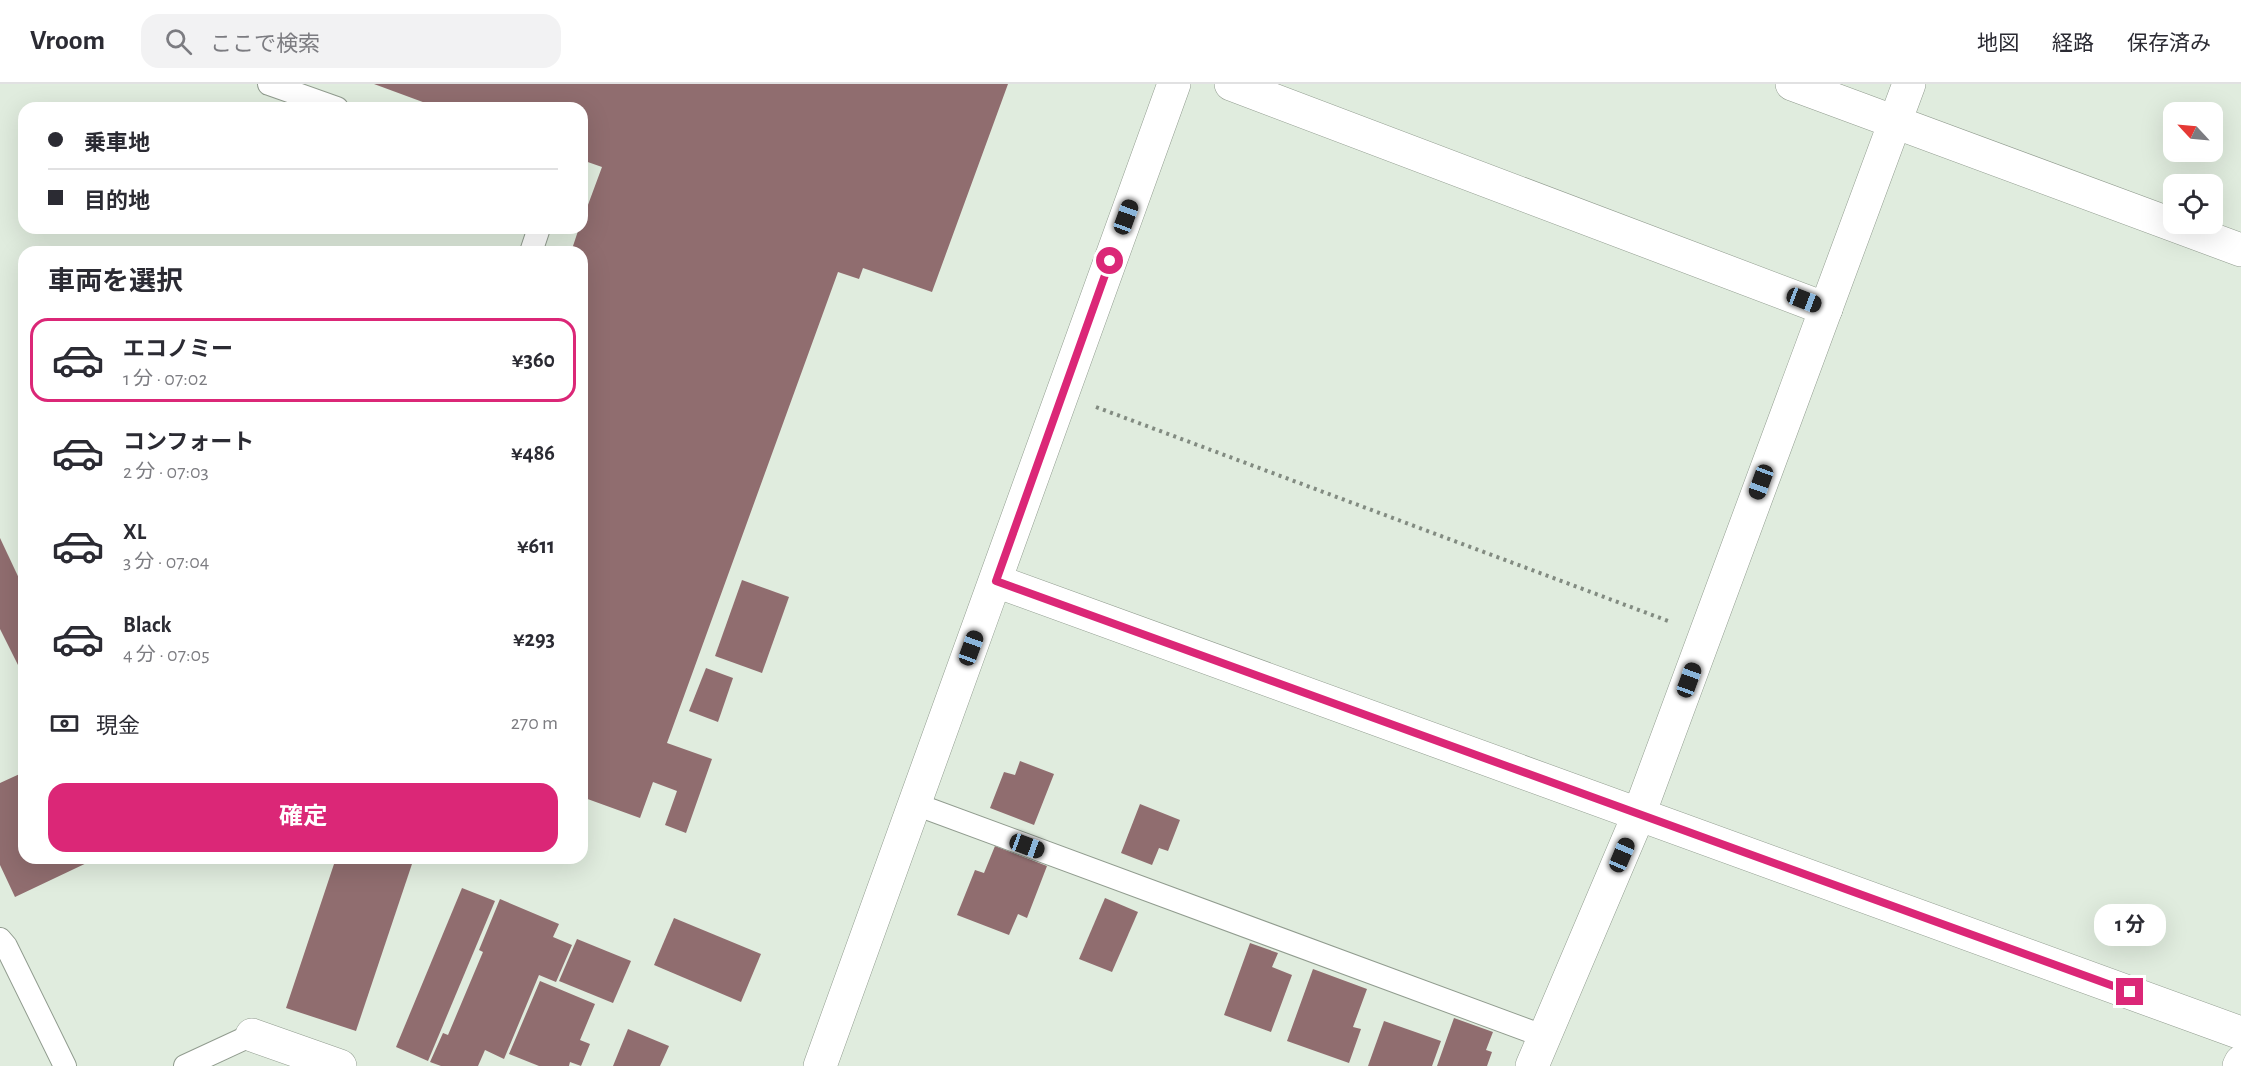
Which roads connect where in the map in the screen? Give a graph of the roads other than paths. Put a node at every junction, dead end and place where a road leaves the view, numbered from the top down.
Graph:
1 (269, 84) edge
2 (1174, 84) edge
3 (1231, 84) edge
4 (1792, 84) edge
5 (1909, 84) edge
6 (320, 102) edge
7 (1895, 122) junction
8 (2241, 250) edge
9 (1826, 309) junction
10 (996, 581) junction
11 (915, 804) junction
12 (1639, 814) junction
13 (0, 939) edge
14 (2241, 1032) edge
15 (252, 1035) joint
16 (1538, 1051) edge
17 (65, 1066) edge
18 (185, 1066) edge
19 (340, 1066) edge
20 (820, 1066) edge

1 - 6 lane
2 - 10 street
3 - 9 street
4 - 7 street
5 - 7 street
7 - 8 street
7 - 9 street
9 - 12 street
10 - 11 street
10 - 12 street
11 - 16 lane
11 - 20 street
12 - 14 street
12 - 16 street
13 - 17 lane
15 - 18 lane
15 - 19 street

